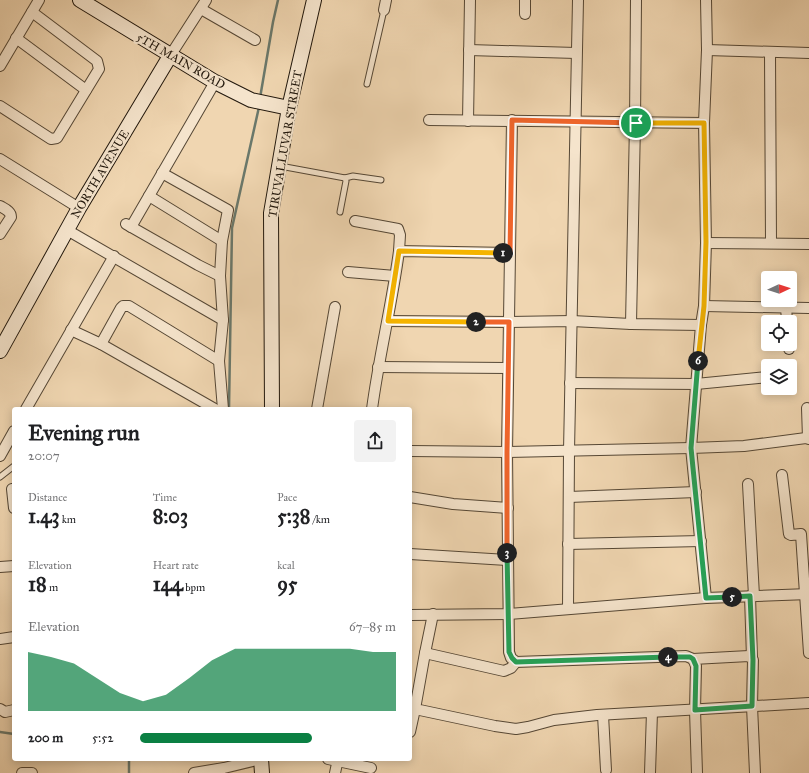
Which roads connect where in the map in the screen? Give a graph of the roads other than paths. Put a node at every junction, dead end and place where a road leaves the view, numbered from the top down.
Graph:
1 (39, 0) edge
2 (80, 0) edge
3 (206, 0) edge
4 (314, 0) edge
5 (470, 0) edge
6 (525, 0) edge
7 (578, 0) edge
8 (636, 0) edge
9 (706, 0) edge
10 (385, 5) edge
11 (201, 9) junction
12 (32, 12) junction
13 (525, 14) dead end
14 (16, 38) junction
15 (255, 40) dead end
16 (469, 50) junction
17 (707, 50) junction
18 (576, 53) junction
19 (770, 53) junction
20 (809, 53) edge
21 (170, 56) junction
22 (0, 66) edge
23 (215, 82) junction
24 (367, 84) dead end
25 (86, 90) junction
26 (0, 106) edge
27 (289, 108) junction
28 (429, 120) dead end
29 (512, 120) junction
30 (468, 121) junction
31 (575, 122) junction
32 (636, 123) junction
33 (704, 123) junction
34 (0, 159) edge
35 (279, 166) junction
36 (162, 173) junction
37 (345, 178) junction
38 (381, 180) dead end
39 (149, 196) junction
40 (0, 206) edge
41 (79, 208) junction
42 (340, 212) dead end
43 (355, 221) dead end
44 (67, 230) junction
45 (0, 234) edge
46 (222, 241) junction
47 (706, 242) junction
48 (771, 243) junction
49 (809, 244) edge
50 (399, 251) junction
51 (510, 253) junction
52 (114, 256) junction
53 (348, 272) dead end
54 (220, 276) junction
55 (395, 276) junction
56 (704, 306) junction
57 (761, 306) edge
58 (335, 307) dead end
59 (797, 307) edge
60 (809, 308) edge
61 (222, 320) junction
62 (388, 321) junction
63 (572, 321) junction
64 (509, 322) junction
65 (631, 324) junction
66 (701, 325) junction
67 (71, 330) junction
68 (100, 344) junction
69 (0, 351) edge
70 (219, 361) junction
71 (378, 367) junction
72 (508, 368) junction
73 (761, 378) edge
74 (570, 383) junction
75 (696, 384) junction
76 (28, 407) edge
77 (211, 407) edge
78 (223, 407) edge
79 (272, 407) edge
80 (317, 407) edge
81 (372, 407) edge
82 (807, 408) dead end
83 (12, 435) edge
84 (809, 439) edge
85 (691, 448) junction
86 (412, 450) edge
87 (569, 451) junction
88 (507, 452) junction
89 (0, 456) edge
90 (12, 468) edge
91 (782, 475) dead end
92 (0, 477) edge
93 (748, 484) dead end
94 (696, 492) junction
95 (412, 497) edge
96 (568, 497) junction
97 (508, 508) junction
98 (805, 534) edge
99 (700, 541) junction
100 (568, 544) junction
101 (412, 554) edge
102 (507, 560) junction
103 (12, 566) edge
104 (0, 567) edge
105 (807, 594) edge
106 (752, 596) junction
107 (706, 598) junction
108 (568, 609) junction
109 (433, 614) junction
110 (509, 614) junction
111 (412, 615) edge
112 (12, 637) edge
113 (0, 639) edge
114 (425, 653) junction
115 (809, 653) edge
116 (752, 658) junction
117 (693, 659) junction
118 (516, 662) junction
119 (809, 703) edge
120 (752, 706) junction
121 (0, 709) edge
122 (415, 709) junction
123 (12, 710) edge
124 (695, 710) junction
125 (652, 712) junction
126 (603, 715) junction
127 (412, 723) edge
128 (253, 761) edge
129 (261, 761) edge
130 (338, 761) edge
131 (342, 761) edge
132 (371, 768) dead end
133 (606, 770) dead end
134 (22, 773) edge
135 (32, 773) edge
136 (194, 773) edge
137 (262, 773) edge
138 (335, 773) edge
139 (650, 773) edge
140 (697, 773) edge
141 (755, 773) edge

1 - 12 street
2 - 21 street, 5TH MAIN ROAD
3 - 11 street, NORTH AVENUE
4 - 27 street, TIRUVALLUVAR STREET
5 - 16 street
6 - 13 street
7 - 18 street
8 - 32 street
9 - 17 street
10 - 24 lane
11 - 15 street
11 - 21 street, NORTH AVENUE
12 - 14 street
12 - 25 street
14 - 22 street
14 - 25 street
16 - 18 street
16 - 30 street
17 - 19 street
17 - 33 street
18 - 31 street
19 - 20 street
19 - 48 street
21 - 23 street, 5TH MAIN ROAD
21 - 41 street, NORTH AVENUE
23 - 27 street, 5TH MAIN ROAD
23 - 36 street
25 - 26 street
27 - 35 street, TIRUVALLUVAR STREET
28 - 30 street
29 - 30 street
29 - 31 street
29 - 51 street
31 - 32 street
31 - 63 street
32 - 33 street
32 - 65 street
33 - 47 street
34 - 41 street
35 - 37 lane
35 - 79 street, TIRUVALLUVAR STREET
36 - 39 street
36 - 46 street
37 - 38 lane
37 - 42 lane
39 - 46 street
39 - 54 street
40 - 45 street
41 - 44 street, NORTH AVENUE
43 - 50 street
44 - 52 street
44 - 69 street, NORTH AVENUE
46 - 54 street
47 - 48 street
47 - 56 street
48 - 49 street
50 - 51 street
50 - 55 street
51 - 64 street
52 - 61 street
52 - 67 street
53 - 55 street
54 - 61 street
55 - 62 street
56 - 57 street
56 - 66 street
58 - 80 street
59 - 60 street
61 - 70 street
62 - 64 street
62 - 71 street
63 - 64 street
63 - 65 street
63 - 74 street
64 - 72 street
65 - 66 street
66 - 75 street
67 - 68 street
67 - 76 street
68 - 70 street
68 - 77 street
70 - 78 street
71 - 72 street
71 - 81 street
72 - 88 street
73 - 75 street
74 - 75 street
74 - 87 street
75 - 85 street
82 - 84 street
83 - 89 street
84 - 85 street
85 - 87 street
85 - 94 street
86 - 88 street
87 - 88 street
87 - 96 street
88 - 97 street
90 - 92 lane
91 - 98 street
93 - 106 street
94 - 96 street
94 - 99 street
95 - 97 street
96 - 100 street
97 - 102 street
98 - 105 street
99 - 100 street
99 - 107 street
100 - 108 street
101 - 102 street
102 - 110 street
103 - 104 street
105 - 106 street
105 - 115 street
106 - 107 street
106 - 116 street
107 - 108 street
108 - 110 street
109 - 110 street
109 - 111 street
109 - 114 street
110 - 118 street
112 - 113 street
114 - 118 street
114 - 122 street
116 - 117 street
116 - 120 street
117 - 118 street
117 - 124 street
119 - 120 street
120 - 124 street
120 - 141 street
121 - 123 street
122 - 126 street
122 - 127 street
124 - 125 street
124 - 140 street
125 - 126 street
125 - 139 street
126 - 133 street
128 - 136 street
129 - 137 street
130 - 138 street
131 - 132 street
134 - 135 street

